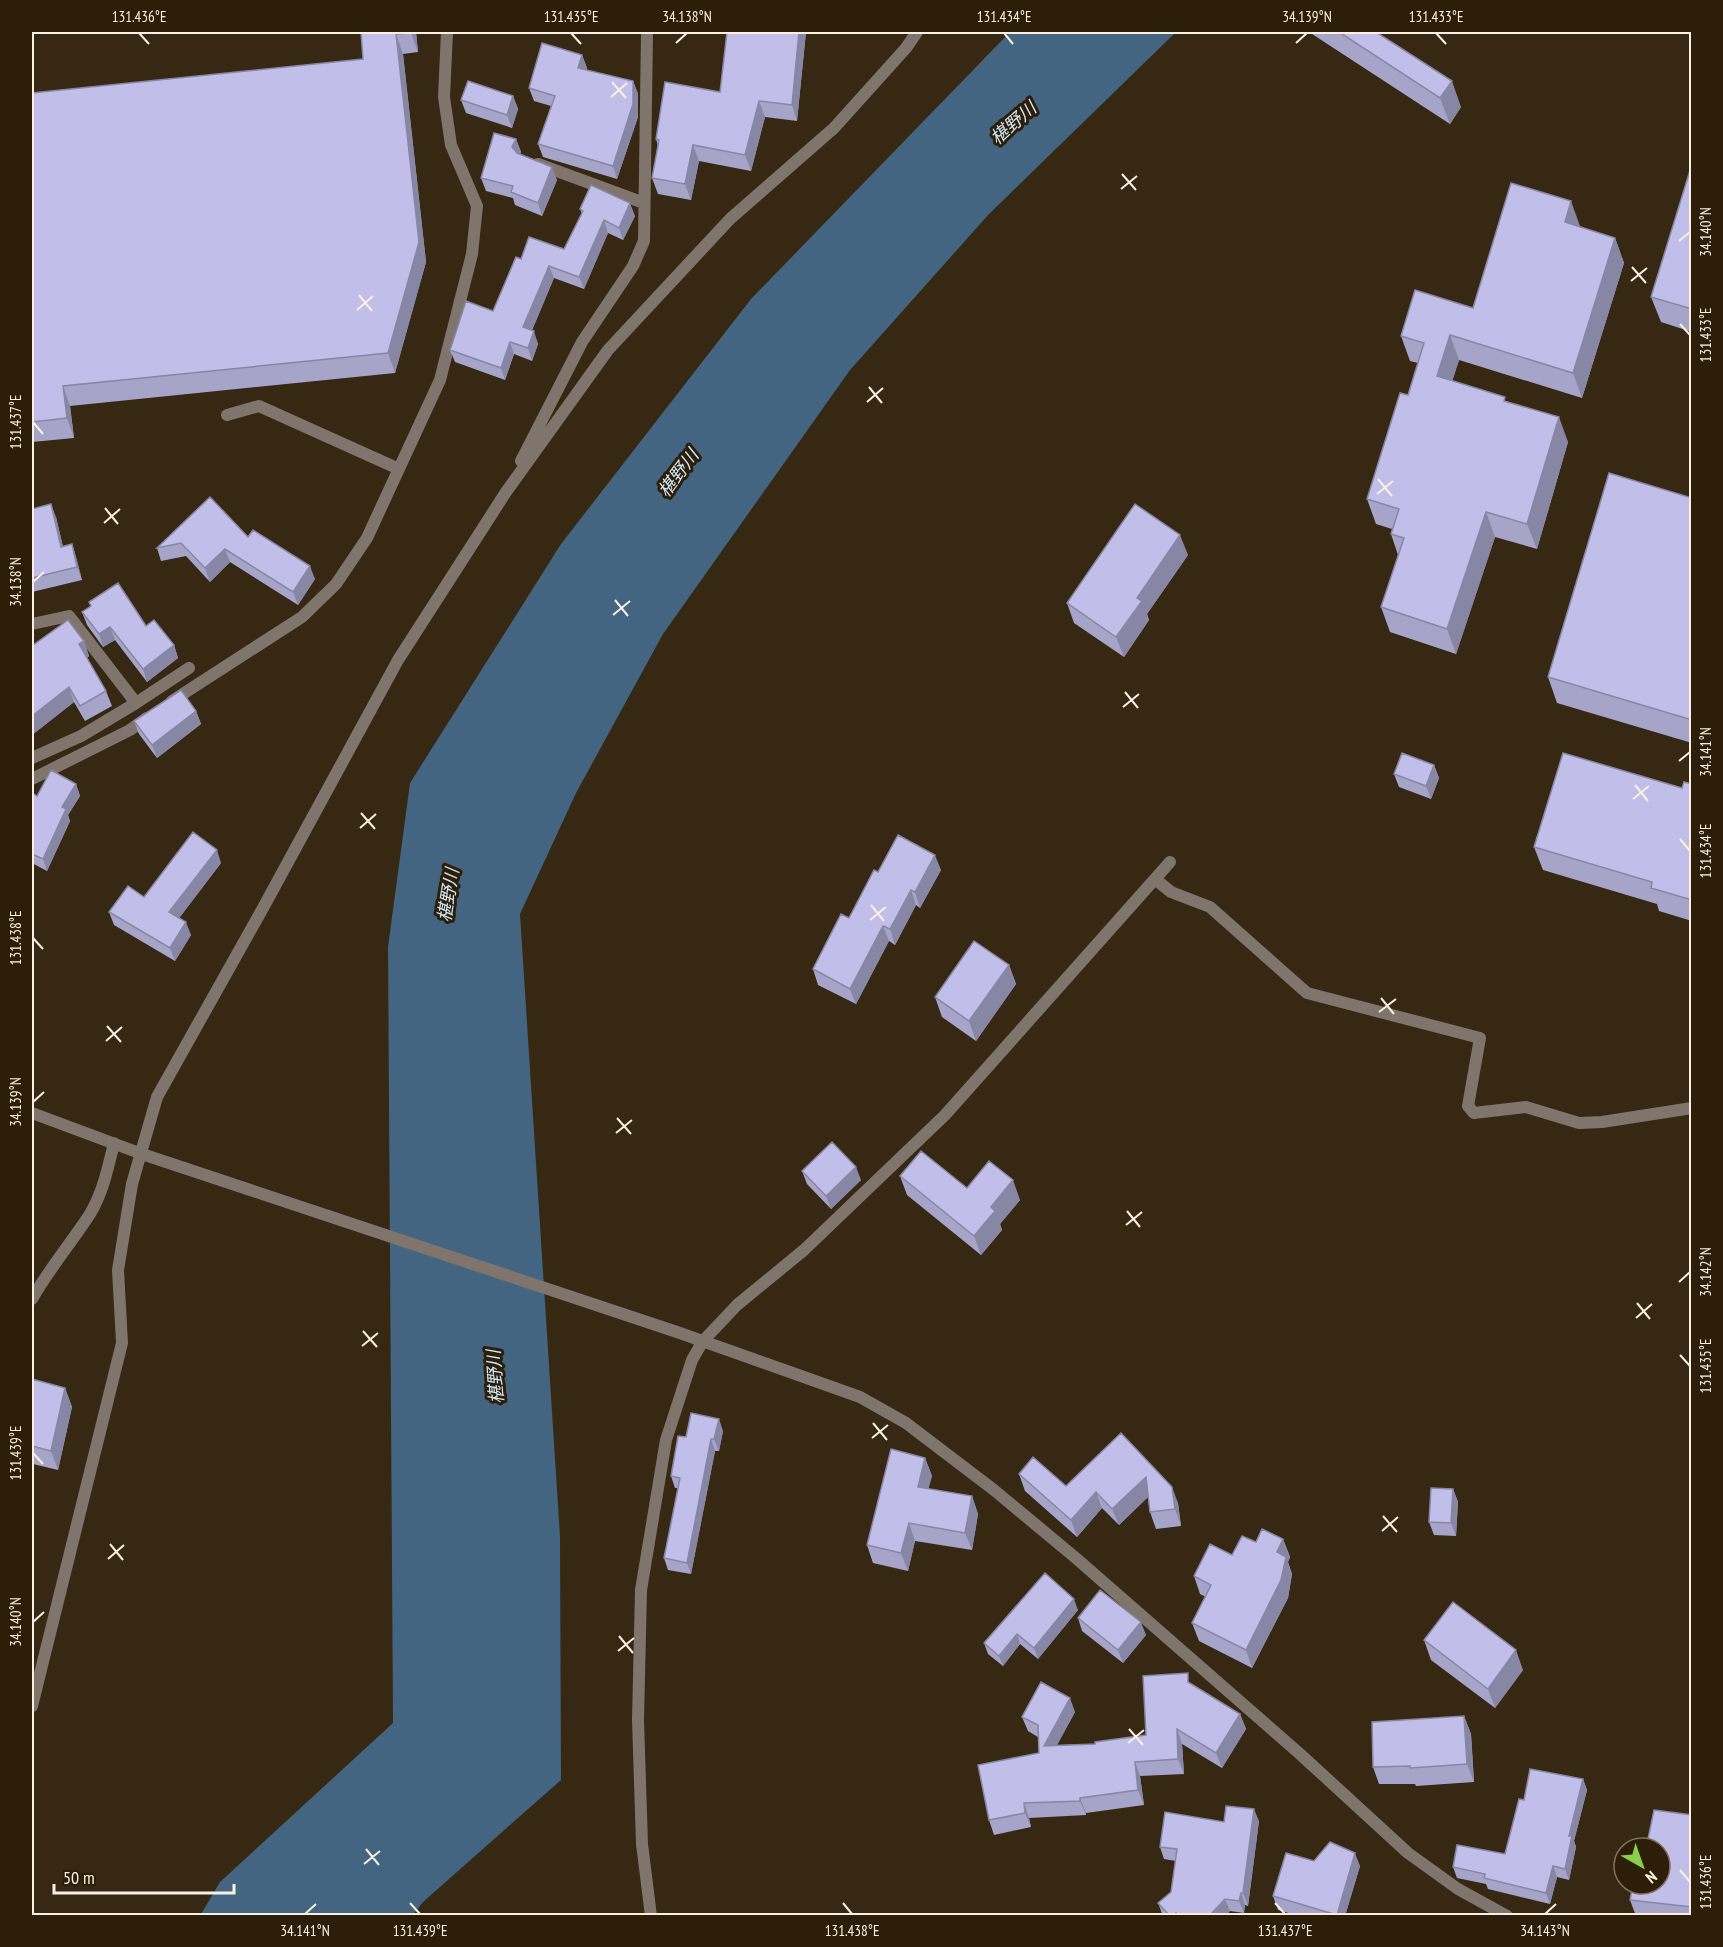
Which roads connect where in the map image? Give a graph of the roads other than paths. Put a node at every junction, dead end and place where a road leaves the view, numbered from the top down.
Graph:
1 (447, 32) edge
2 (647, 32) edge
3 (917, 32) edge
4 (525, 159) edge
5 (644, 203) junction
6 (227, 415) dead end
7 (399, 469) junction
8 (506, 492) junction
9 (32, 624) edge
10 (189, 668) dead end
11 (136, 703) junction
12 (32, 758) edge
13 (32, 779) edge
14 (1170, 862) dead end
15 (1155, 879) junction
16 (1692, 1108) edge
17 (32, 1113) edge
18 (114, 1143) junction
19 (142, 1154) junction
20 (32, 1299) edge
21 (703, 1341) junction
22 (32, 1706) edge
23 (651, 1916) edge
24 (1507, 1916) edge

1 - 7 street
2 - 5 street
3 - 8 street
4 - 5 street
5 - 8 street
6 - 7 street
7 - 13 street
8 - 19 street
9 - 11 street
10 - 11 street
11 - 12 street
14 - 15 street
15 - 16 street
15 - 21 street
17 - 18 street
18 - 19 street
18 - 20 street
19 - 21 street
19 - 22 street
21 - 23 street
21 - 24 street

